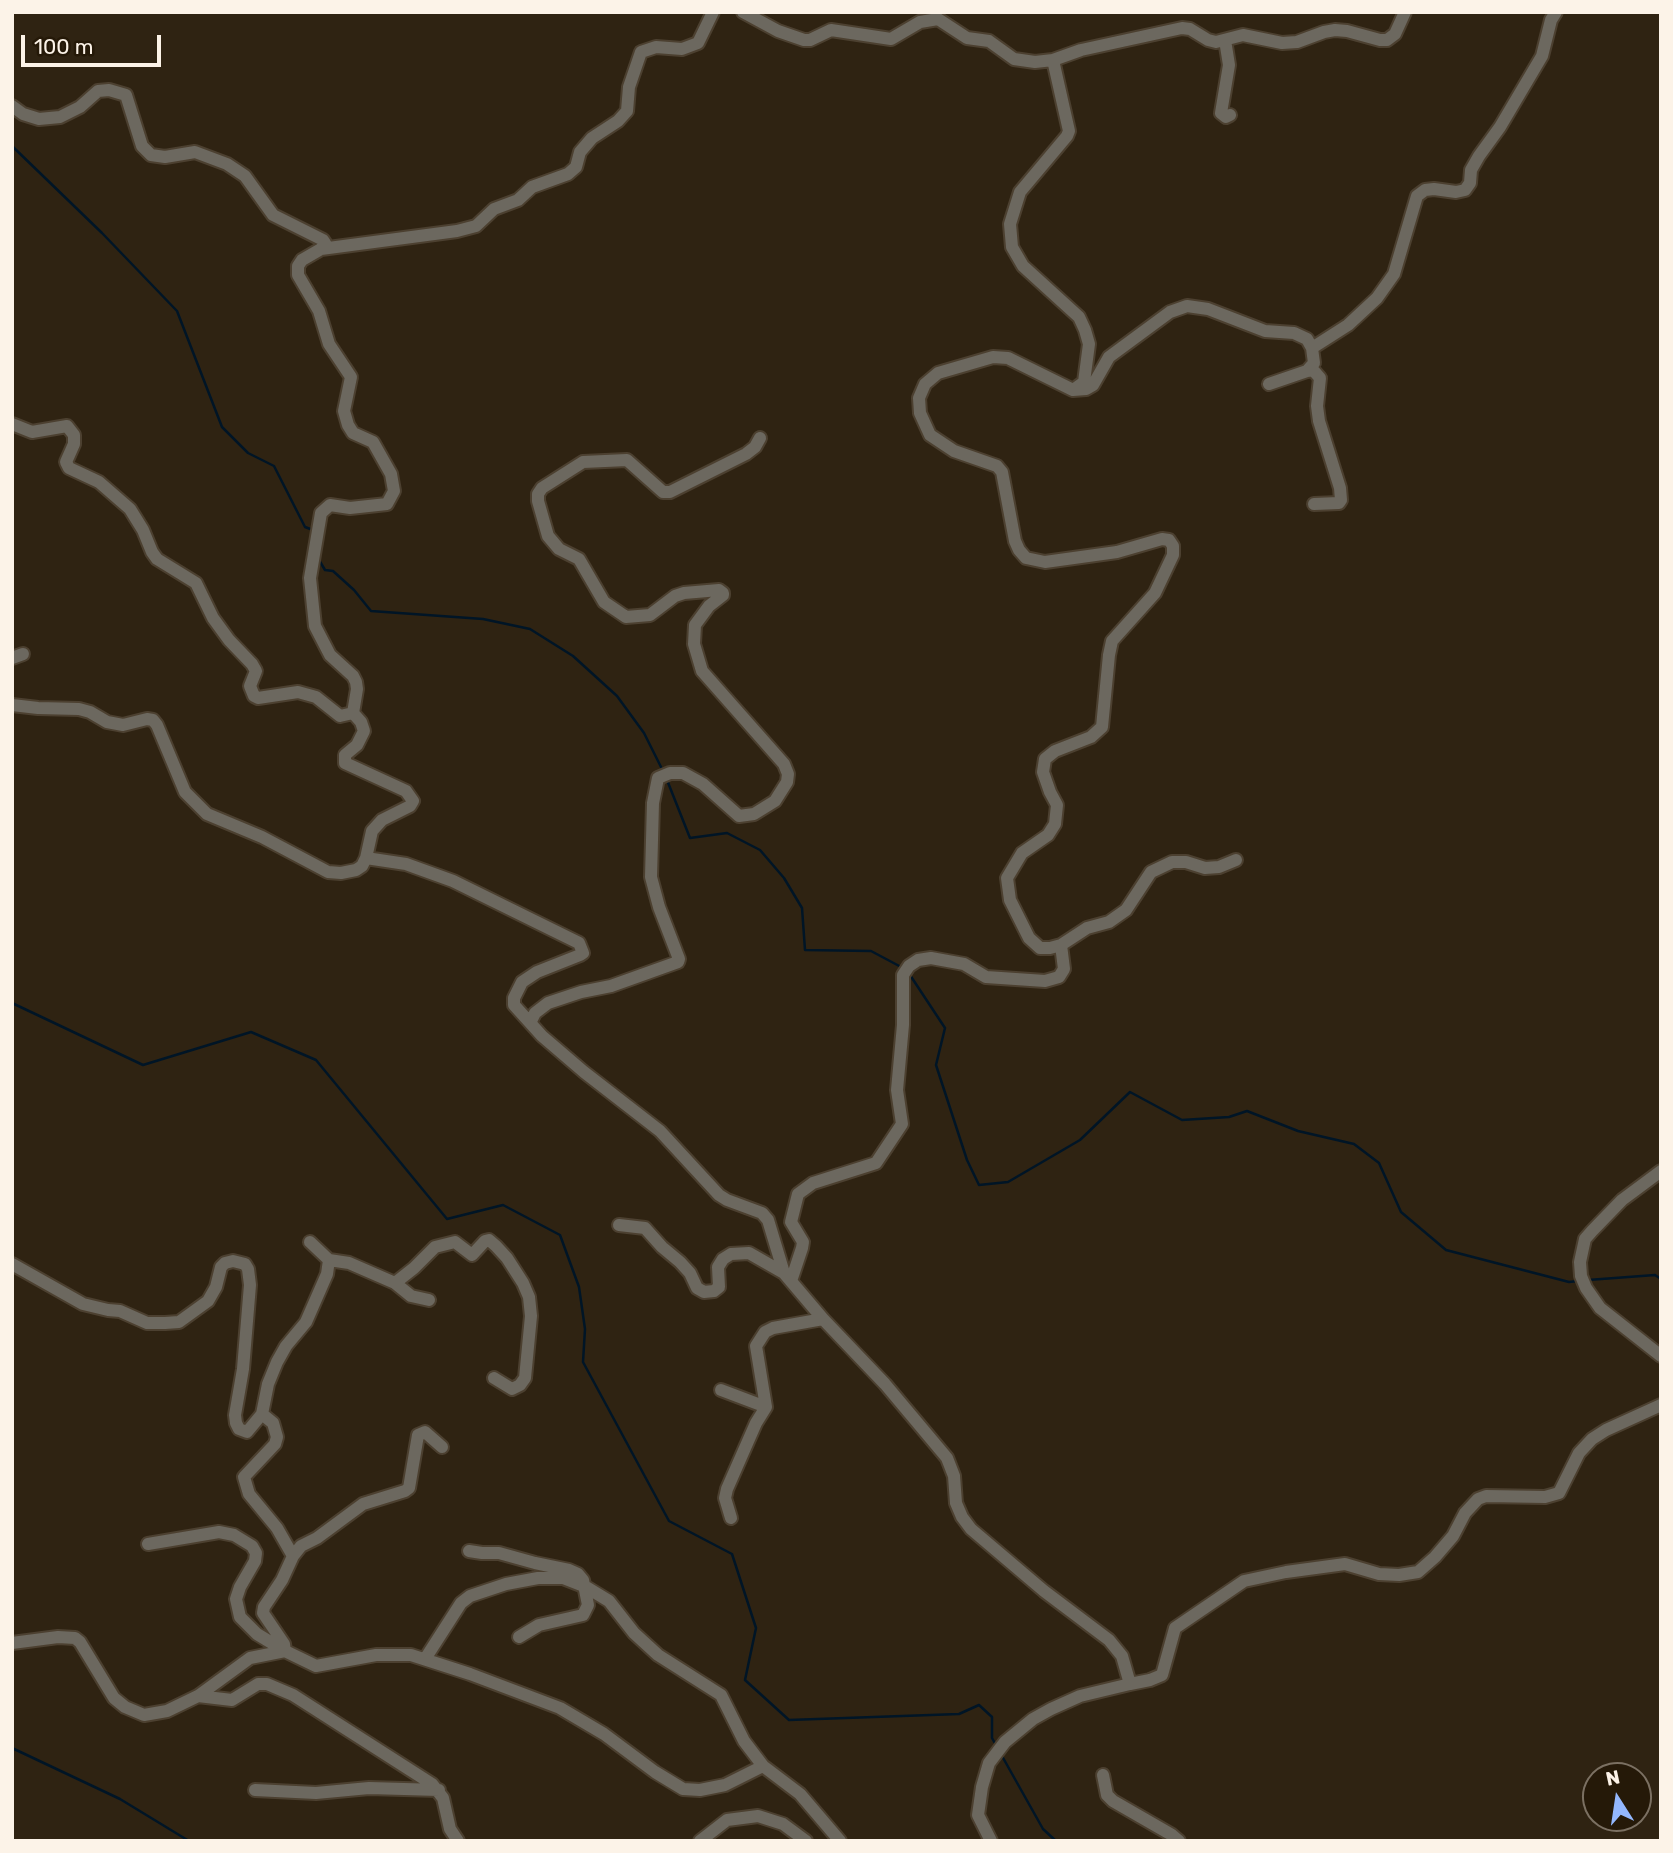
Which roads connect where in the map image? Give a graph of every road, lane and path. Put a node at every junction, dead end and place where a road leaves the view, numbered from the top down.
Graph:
1 (713, 12) edge
2 (743, 12) edge
3 (1405, 12) edge
4 (1556, 12) edge
5 (1225, 40) junction
6 (1053, 60) junction
7 (12, 106) edge
8 (1230, 115) dead end
9 (321, 248) junction
10 (1312, 348) junction
11 (1307, 370) junction
12 (1269, 384) dead end
13 (1073, 390) junction
14 (12, 424) edge
15 (760, 438) dead end
16 (1314, 504) dead end
17 (12, 705) edge
18 (353, 713) junction
19 (366, 858) junction
20 (1236, 860) dead end
21 (1061, 945) junction
22 (531, 1021) junction
23 (1661, 1171) edge
24 (619, 1225) dead end
25 (310, 1242) dead end
26 (329, 1260) junction
27 (12, 1264) edge
28 (788, 1277) junction
29 (395, 1283) junction
30 (429, 1300) dead end
31 (823, 1319) junction
32 (1661, 1356) edge
33 (494, 1378) dead end
34 (721, 1390) dead end
35 (1661, 1405) edge
36 (766, 1407) junction
37 (262, 1414) junction
38 (442, 1447) dead end
39 (731, 1518) dead end
40 (148, 1544) dead end
41 (469, 1550) dead end
42 (293, 1556) junction
43 (586, 1587) junction
44 (519, 1637) dead end
45 (12, 1643) edge
46 (285, 1651) junction
47 (425, 1659) junction
48 (1130, 1684) junction
49 (198, 1696) junction
50 (763, 1766) junction
51 (1102, 1775) dead end
52 (255, 1790) dead end
53 (439, 1790) junction
54 (448, 1835) edge
55 (458, 1841) edge
56 (701, 1841) edge
57 (806, 1841) edge
58 (839, 1841) edge
59 (991, 1841) edge
60 (1179, 1841) edge

1 - 9 street
2 - 6 street
3 - 5 street
4 - 10 street
5 - 6 street
5 - 8 street
6 - 13 street
7 - 9 street
9 - 18 street
10 - 11 street
10 - 13 street
11 - 12 street
11 - 16 street
13 - 21 street
14 - 18 street
15 - 22 street
17 - 19 street
18 - 19 street
19 - 22 street
20 - 21 street
21 - 28 street
22 - 28 street
23 - 32 street
24 - 28 street
25 - 26 street
26 - 29 street
26 - 37 street
27 - 37 street
28 - 31 street
29 - 30 street
29 - 33 street
31 - 36 street
31 - 48 street
34 - 36 street
35 - 48 street
36 - 39 street
37 - 42 street
38 - 42 street
40 - 46 street
41 - 43 street
42 - 46 street
43 - 44 street
43 - 47 street
43 - 50 street
45 - 49 street
46 - 47 street
46 - 49 street
47 - 50 street
48 - 59 street
49 - 53 street
50 - 58 street
51 - 60 street
52 - 53 street
53 - 54 street
54 - 55 street
56 - 57 street

